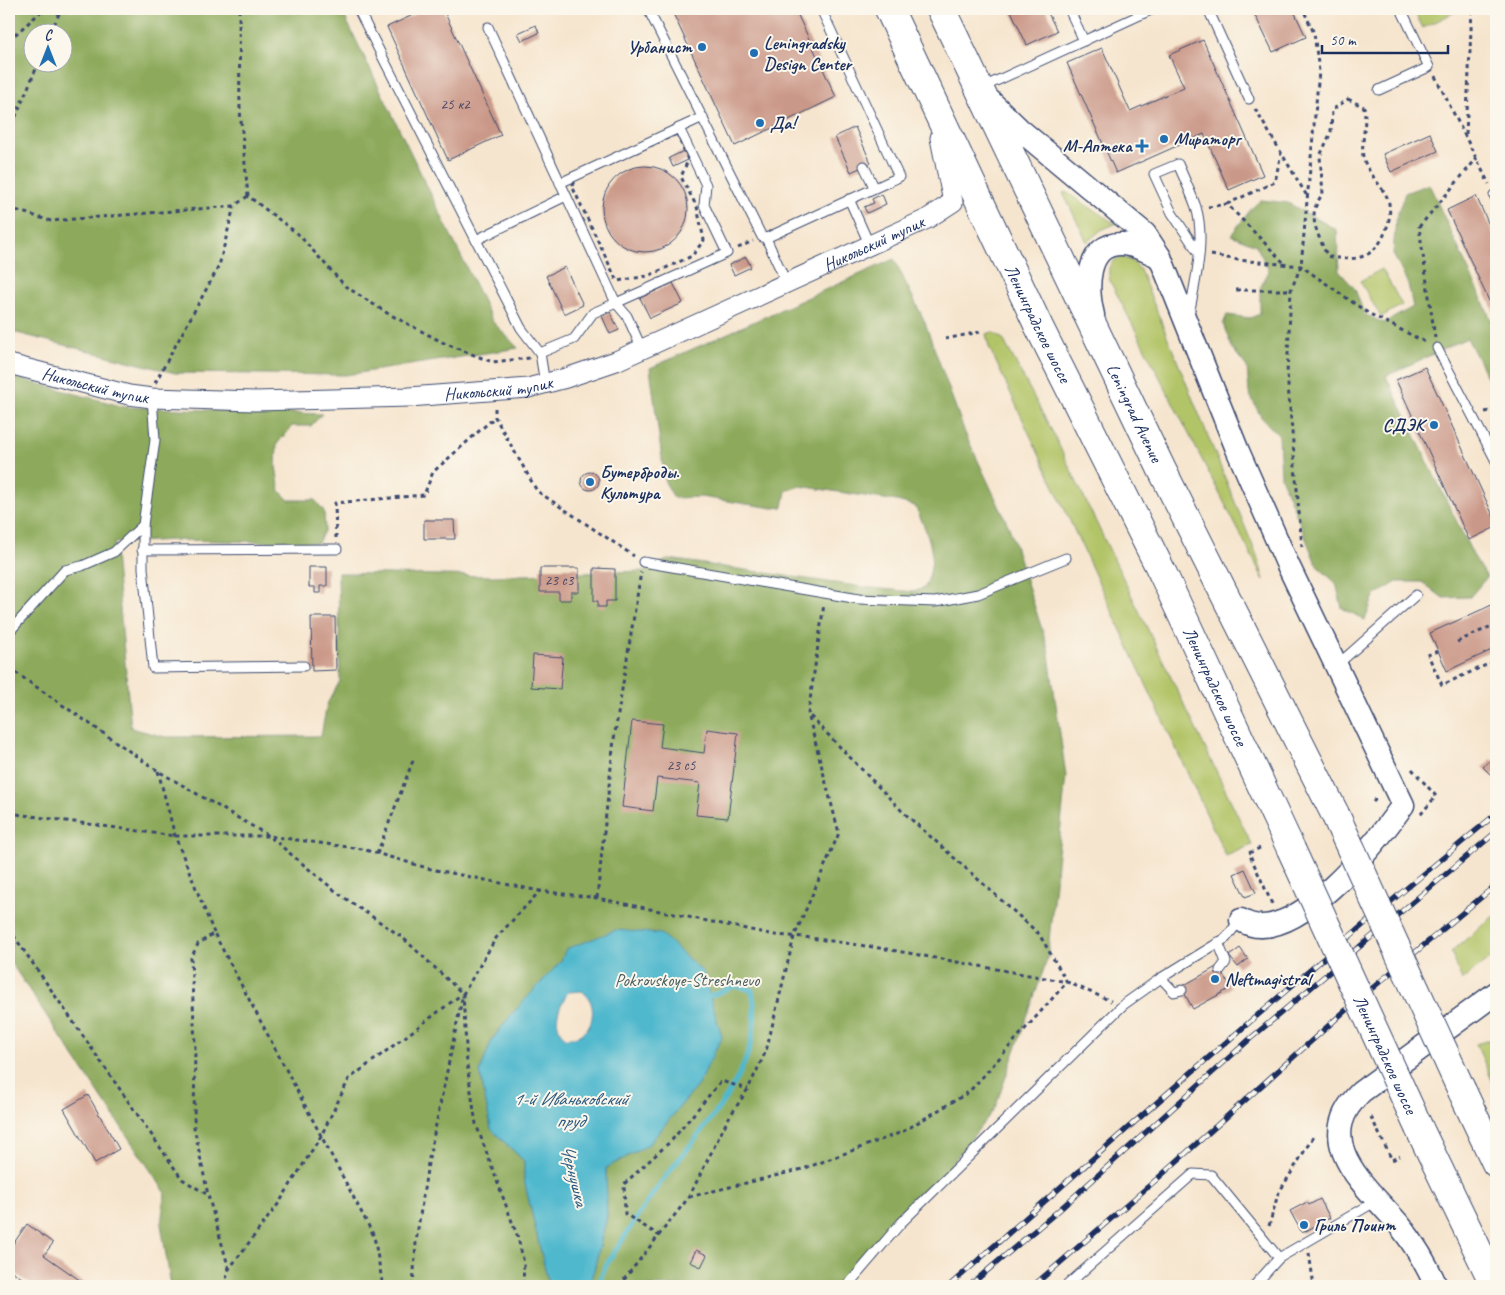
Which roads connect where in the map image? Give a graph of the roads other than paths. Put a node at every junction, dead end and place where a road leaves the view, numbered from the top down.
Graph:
1 (358, 9) edge
2 (648, 9) edge
3 (821, 9) edge
4 (890, 9) edge
5 (941, 9) edge
6 (1069, 9) edge
7 (1153, 9) edge
8 (1208, 9) edge
9 (1401, 9) edge
10 (488, 27) dead end
11 (1084, 41) junction
12 (979, 89) junction
13 (1379, 90) dead end
14 (927, 91) junction
15 (1249, 99) road end
16 (703, 117) junction
17 (679, 128) junction
18 (864, 166) dead end
19 (560, 183) junction
20 (874, 187) junction
21 (566, 196) junction
22 (849, 199) junction
23 (764, 238) junction
24 (476, 240) junction
25 (870, 246) junction
26 (1198, 252) junction
27 (1160, 258) junction
28 (787, 284) junction
29 (616, 303) junction
30 (1187, 322) junction
31 (1097, 336) junction
32 (1437, 348) road end
33 (642, 349) junction
34 (540, 355) junction
35 (9, 364) edge
36 (545, 384) junction
37 (152, 398) junction
38 (1496, 461) edge
39 (143, 525) junction
40 (337, 549) road end
41 (142, 550) junction
42 (1066, 558) dead end
43 (643, 562) road end
44 (1416, 595) dead end
45 (9, 632) edge
46 (304, 666) dead end
47 (1336, 666) junction
48 (1241, 920) joint
49 (1218, 942) junction
50 (1220, 970) dead end
51 (1161, 978) junction
52 (1182, 990) dead end
53 (1496, 993) edge
54 (1496, 1163) edge
55 (1371, 1194) junction
56 (1279, 1258) junction
57 (847, 1286) edge
58 (1066, 1286) edge
59 (1254, 1286) edge
60 (1436, 1286) edge
61 (1495, 1286) edge

1 - 24 lane
2 - 16 lane
3 - 20 lane
4 - 14 main road
5 - 12 main road, Leningrad Avenue
6 - 11 lane
7 - 11 lane
8 - 15 lane
9 - 13 lane
10 - 19 lane
11 - 12 lane
12 - 27 street
12 - 31 main road, Leningrad Avenue
14 - 25 street, Никольский тупик
14 - 61 main road, Ленинградское шоссе, bridge
16 - 17 lane
16 - 23 lane
17 - 19 lane
17 - 29 lane
18 - 20 lane
19 - 21 lane
20 - 22 lane
21 - 24 lane
21 - 29 lane
22 - 23 lane
22 - 25 lane
23 - 28 lane
24 - 34 lane
25 - 28 street, Никольский тупик
26 - 26 lane
26 - 30 lane
27 - 30 street
27 - 31 street
28 - 33 street, Никольский тупик
29 - 33 lane
29 - 34 lane
30 - 47 street
31 - 54 main road, Leningrad Avenue, bridge
32 - 38 lane
33 - 36 street, Никольский тупик
34 - 36 lane
35 - 37 street, Никольский тупик
36 - 37 street, Никольский тупик
37 - 39 lane
39 - 41 lane
39 - 45 lane
40 - 41 lane
41 - 46 lane
42 - 43 lane
44 - 47 lane
47 - 48 street
48 - 49 lane
49 - 50 lane
49 - 51 lane
51 - 52 lane
51 - 57 lane
53 - 55 street
55 - 56 lane
55 - 60 street
56 - 58 lane
56 - 59 lane

